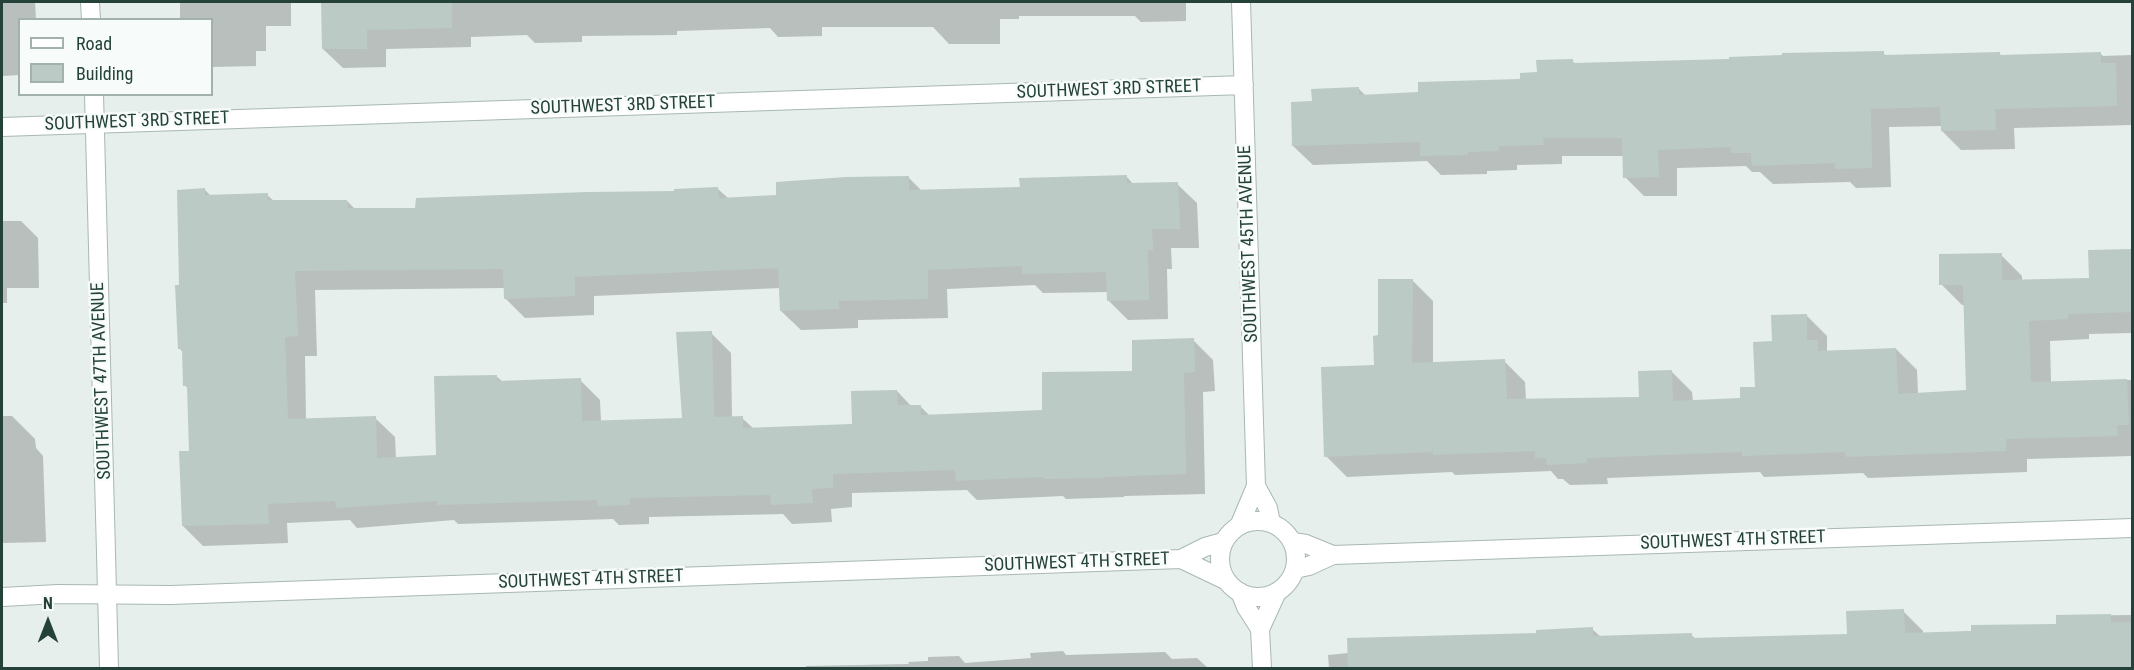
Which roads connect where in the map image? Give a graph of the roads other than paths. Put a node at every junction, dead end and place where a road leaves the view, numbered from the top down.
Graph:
1 (90, 2) edge
2 (1241, 2) edge
3 (91, 18) edge
4 (1244, 85) junction
5 (94, 96) edge
6 (95, 124) junction
7 (2, 127) edge
8 (1256, 486) junction
9 (1271, 523) junction
10 (1240, 524) junction
11 (2133, 528) edge
12 (1223, 542) junction
13 (1293, 542) junction
14 (1333, 555) junction
15 (1181, 559) junction
16 (1295, 568) junction
17 (1225, 580) junction
18 (1240, 592) junction
19 (1277, 592) junction
20 (107, 596) junction
21 (2, 597) edge
22 (1260, 629) junction
23 (109, 669) edge
24 (1262, 669) edge

1 - 3 street
2 - 4 street, SOUTHWEST 45TH AVENUE
4 - 6 street, SOUTHWEST 3RD STREET
4 - 8 street, SOUTHWEST 45TH AVENUE
5 - 6 street, SOUTHWEST 47TH AVENUE
6 - 7 street, SOUTHWEST 3RD STREET
6 - 20 street, SOUTHWEST 47TH AVENUE
8 - 9 street, SOUTHWEST 45TH AVENUE
8 - 10 street, SOUTHWEST 45TH AVENUE
9 - 10 street
9 - 13 street
10 - 12 street
11 - 14 street, SOUTHWEST 4TH STREET
12 - 15 street, SOUTHWEST 4TH STREET
12 - 17 street
13 - 14 street, SOUTHWEST 4TH STREET
13 - 16 street
14 - 16 street, SOUTHWEST 4TH STREET
15 - 17 street, SOUTHWEST 4TH STREET
15 - 20 street, SOUTHWEST 4TH STREET
16 - 19 street
17 - 18 street
18 - 19 street
18 - 22 street
19 - 22 street
20 - 21 street, SOUTHWEST 4TH STREET
20 - 23 street, SOUTHWEST 47TH AVENUE
22 - 24 street

